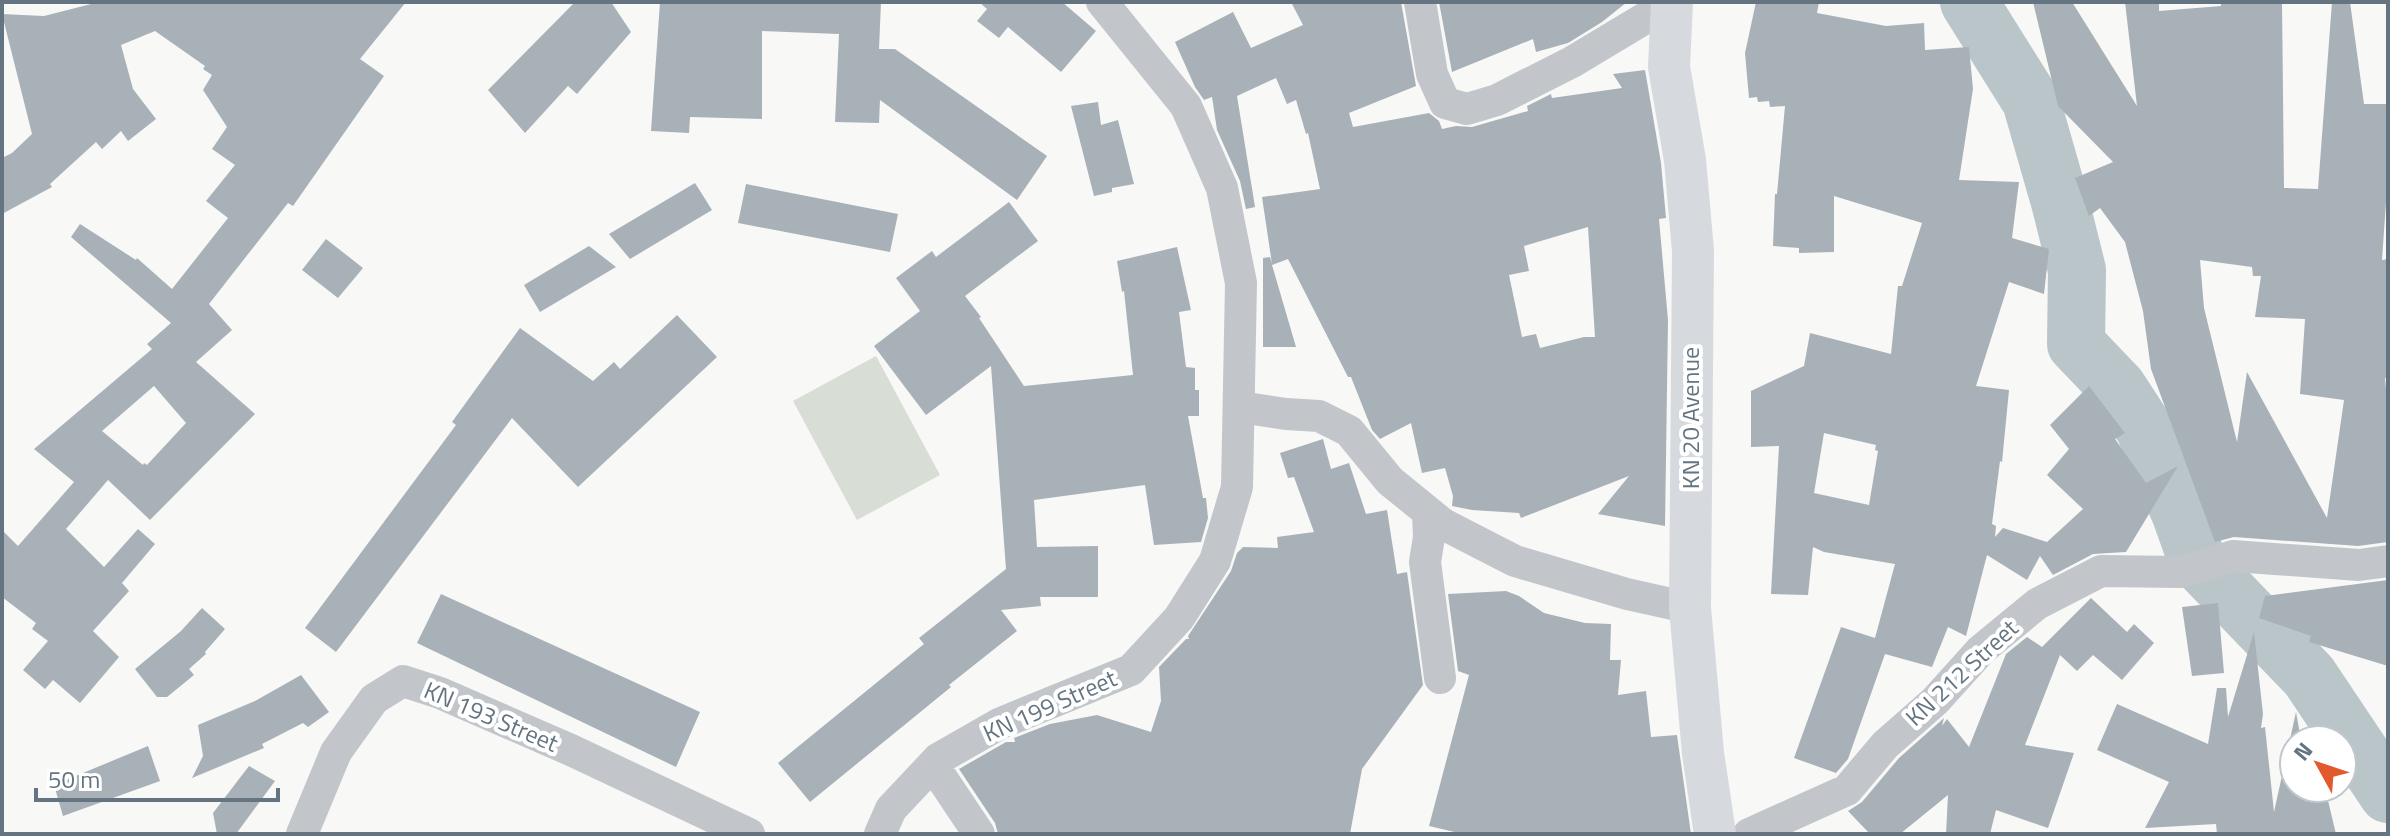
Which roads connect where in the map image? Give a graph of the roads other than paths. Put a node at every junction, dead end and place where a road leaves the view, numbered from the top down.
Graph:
1 (1102, 2) edge
2 (1420, 2) edge
3 (1672, 2) edge
4 (1240, 407) junction
5 (1428, 512) junction
6 (2388, 561) edge
7 (1690, 608) junction
8 (1440, 678) dead end
9 (933, 765) junction
10 (302, 834) edge
11 (749, 834) edge
12 (880, 834) edge
13 (979, 834) edge
14 (1715, 834) edge
15 (1749, 834) edge

1 - 4 street, KN 199 Street
2 - 3 street
3 - 7 main road, KN 20 Avenue
4 - 5 street
4 - 9 street, KN 199 Street
5 - 7 street
5 - 8 street
6 - 15 street, KN 212 Street
7 - 14 main road, KN 20 Avenue
9 - 12 street, KN 199 Street
9 - 13 street
10 - 11 street, KN 193 Street

